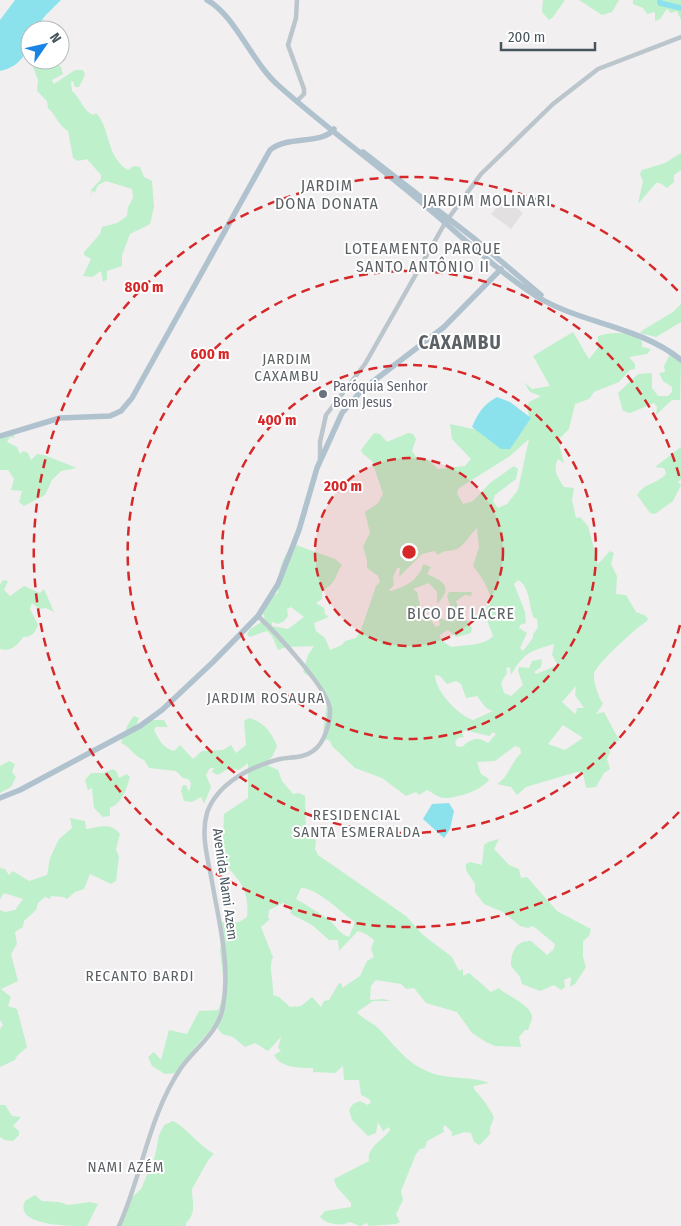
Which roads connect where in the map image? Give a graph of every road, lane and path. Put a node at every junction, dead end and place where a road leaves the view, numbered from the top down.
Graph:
1 (207, 0) edge
2 (297, 0) edge
3 (681, 37) edge
4 (297, 101) junction
5 (333, 131) junction
6 (447, 221) junction
7 (500, 265) junction
8 (681, 360) edge
9 (0, 436) edge
10 (320, 460) junction
11 (258, 616) junction
12 (0, 798) edge
13 (119, 1226) edge

1 - 4 main road
2 - 4 street
3 - 6 street
4 - 5 main road
5 - 6 main road
5 - 9 main road
6 - 7 main road
6 - 10 street
7 - 8 main road
7 - 10 main road
10 - 11 main road
11 - 12 main road
11 - 13 street, Avenida Nami Azem

